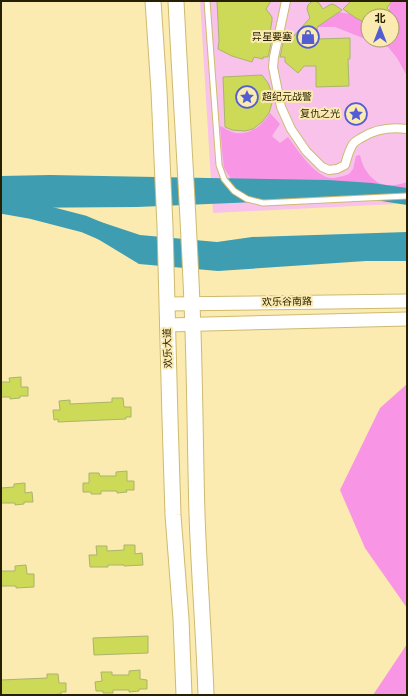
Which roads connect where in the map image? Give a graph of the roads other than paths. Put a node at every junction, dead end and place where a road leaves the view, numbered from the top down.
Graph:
1 (153, 1) edge
2 (176, 1) edge
3 (206, 1) edge
4 (286, 1) edge
5 (156, 42) junction
6 (178, 43) junction
7 (407, 129) edge
8 (407, 196) edge
9 (164, 197) junction
10 (187, 197) junction
11 (407, 300) edge
12 (192, 303) junction
13 (167, 304) junction
14 (407, 319) edge
15 (193, 324) junction
16 (167, 325) junction
17 (195, 418) junction
18 (170, 419) junction
19 (204, 646) junction
20 (182, 648) junction
21 (184, 695) edge
22 (206, 695) edge

1 - 5 main road, 欢乐大道
2 - 6 main road
3 - 8 lane
4 - 7 street
5 - 6 main road
5 - 9 main road, 欢乐大道
6 - 10 main road
9 - 10 main road
9 - 13 main road, 欢乐大道
10 - 12 main road
11 - 12 street, 欢乐谷南路
12 - 13 street, 欢乐谷南路
12 - 15 main road
13 - 16 main road, 欢乐大道
14 - 15 street, 欢乐谷南路
15 - 16 street, 欢乐谷南路
15 - 17 main road
16 - 18 main road, 欢乐大道
17 - 18 main road
17 - 19 main road
18 - 20 main road, 欢乐大道
19 - 20 main road
19 - 22 main road
20 - 21 main road, 欢乐大道

